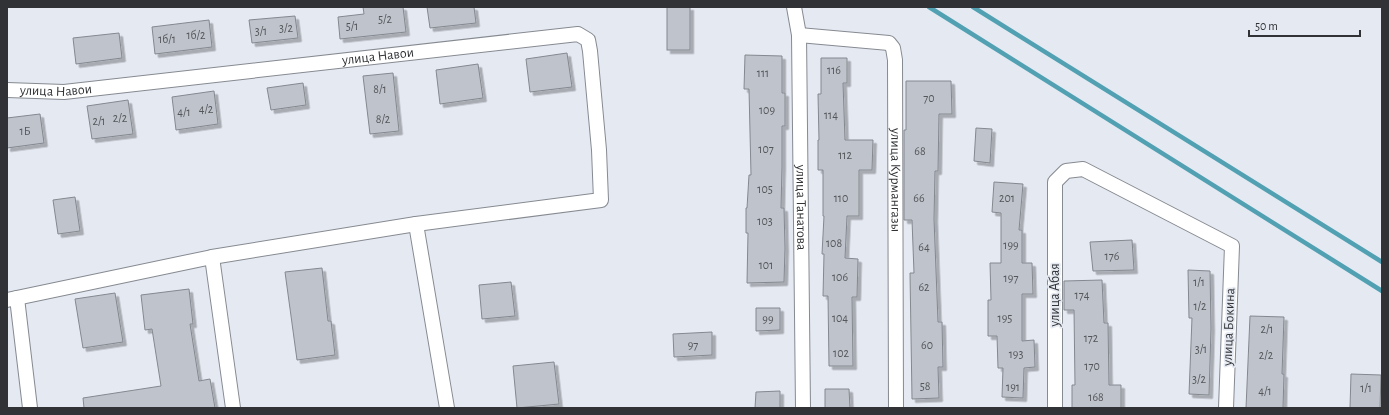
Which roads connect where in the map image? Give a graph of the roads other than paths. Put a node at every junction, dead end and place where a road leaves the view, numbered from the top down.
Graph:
1 (794, 7) edge
2 (799, 35) junction
3 (7, 90) edge
4 (416, 224) junction
5 (1232, 246) joint
6 (212, 257) junction
7 (12, 299) edge
8 (30, 408) edge
9 (233, 408) edge
10 (446, 408) edge
11 (803, 408) edge
12 (896, 408) edge
13 (1055, 408) edge
14 (1226, 408) edge

1 - 2 street, улица Танатова
2 - 11 street, улица Танатова
2 - 12 street, улица Курмангазы
3 - 4 street, улица Навои
4 - 6 street
4 - 10 street
5 - 13 street, улица Абая
5 - 14 street, улица Бокина
6 - 7 street
6 - 9 street
7 - 8 street

